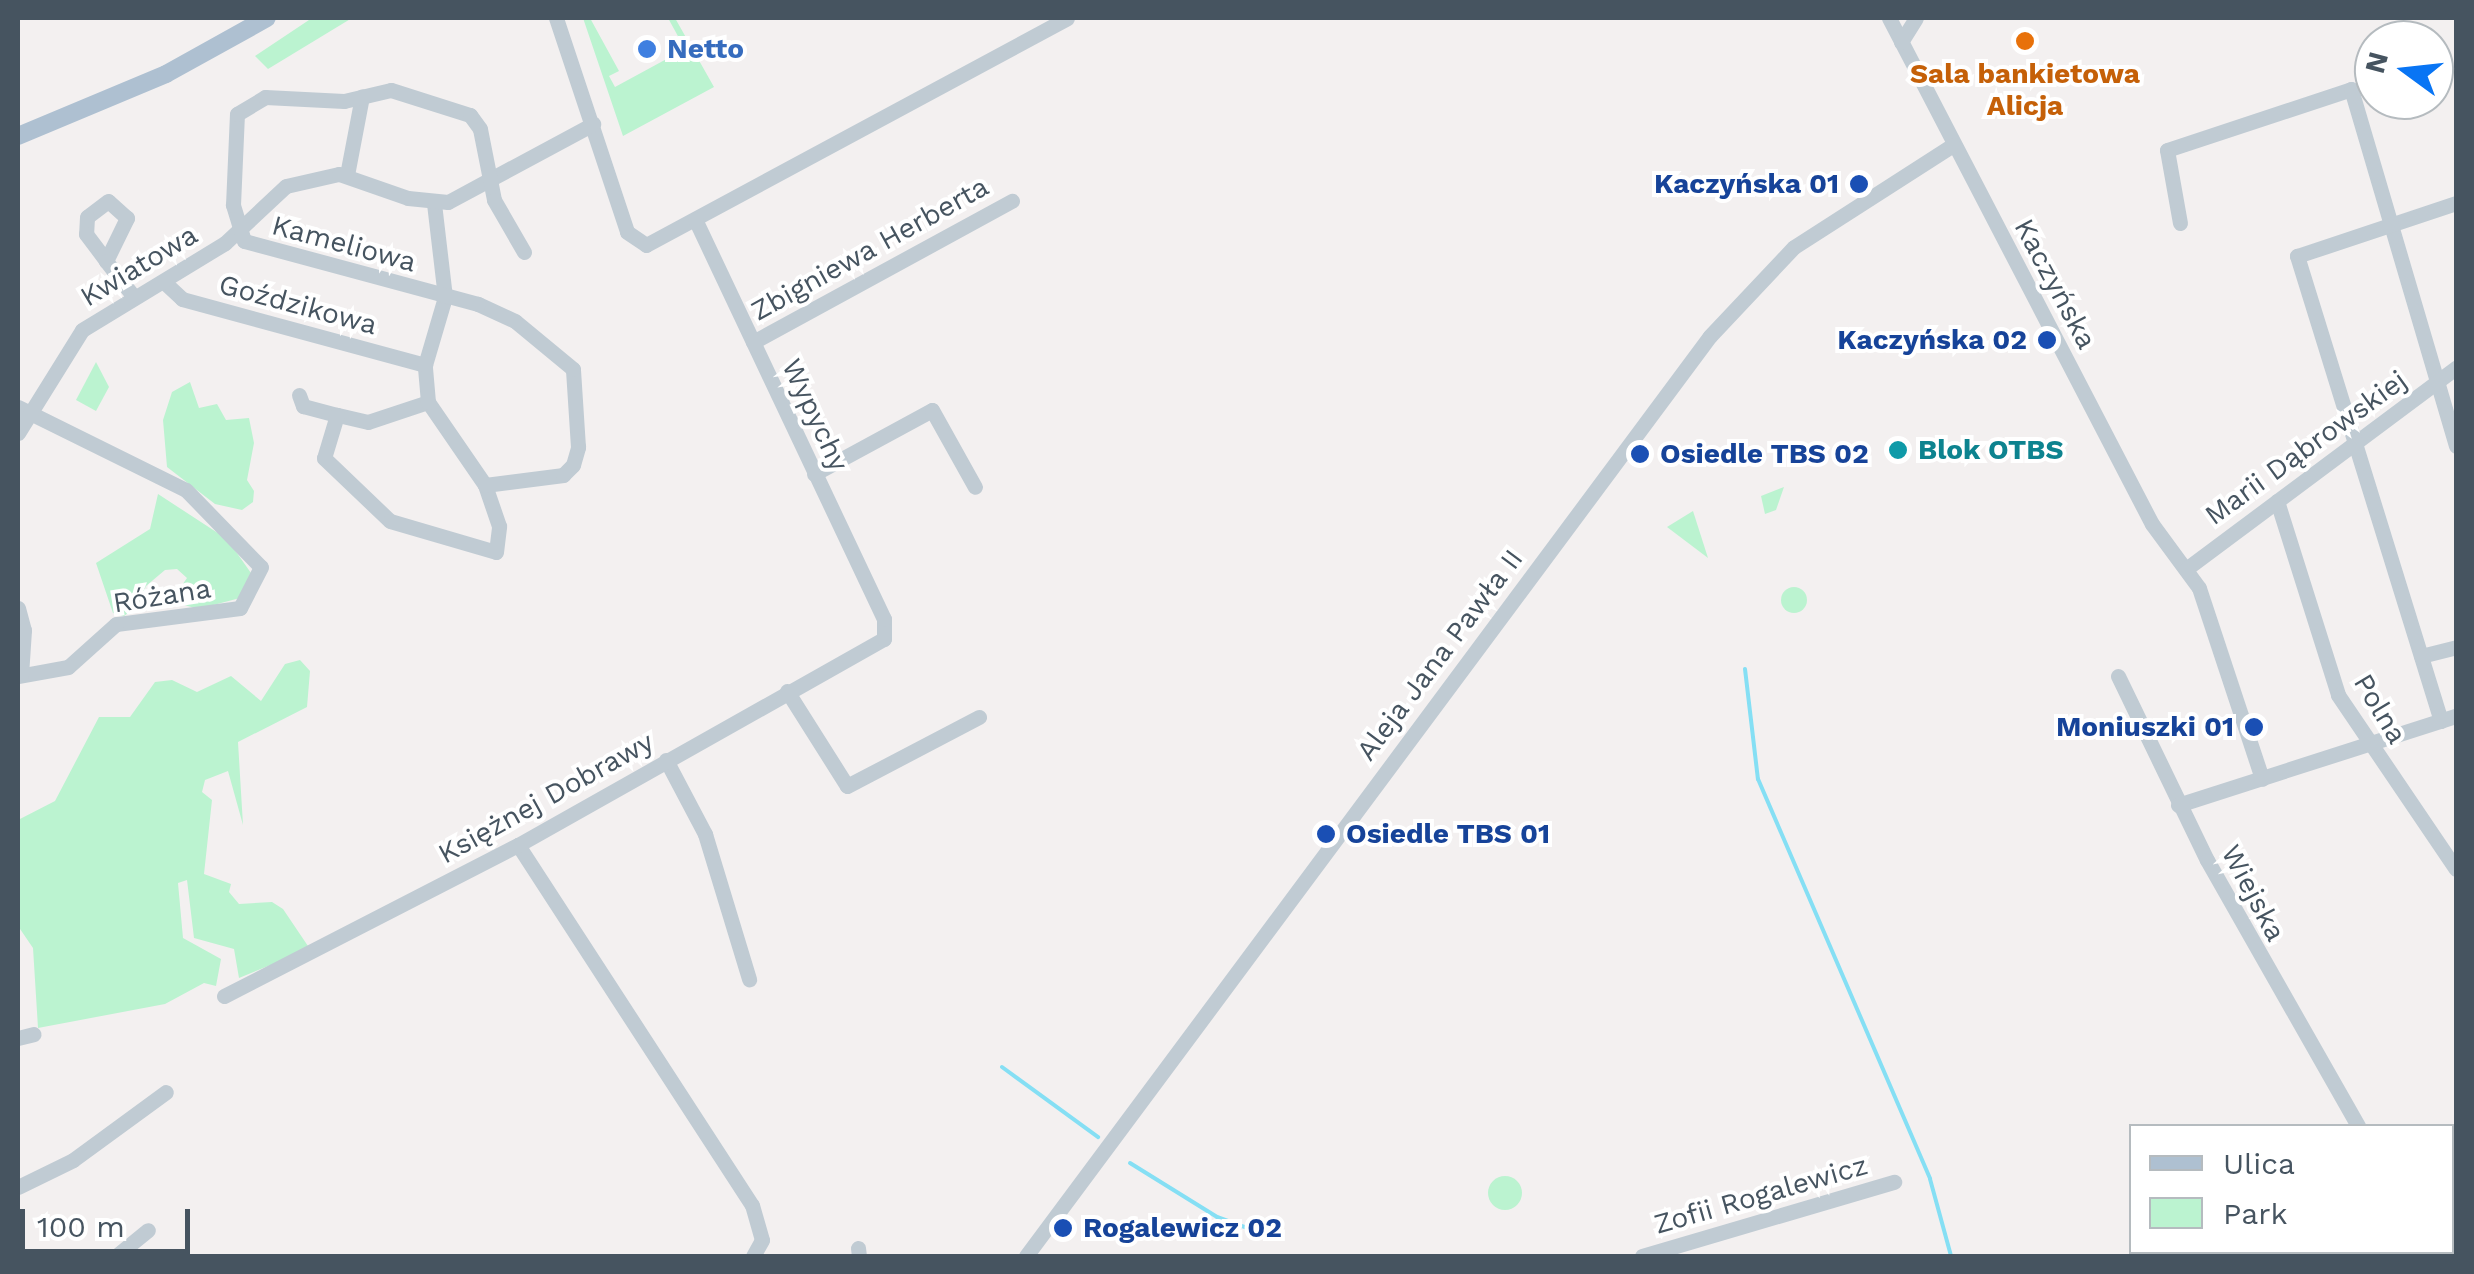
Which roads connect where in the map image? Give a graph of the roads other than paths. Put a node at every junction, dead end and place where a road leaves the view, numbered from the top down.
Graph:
1 (267, 18) edge
2 (556, 18) edge
3 (1067, 18) edge
4 (1889, 18) edge
5 (1916, 18) edge
6 (1901, 42) junction
7 (362, 96) junction
8 (593, 124) junction
9 (18, 136) edge
10 (1953, 145) junction
11 (347, 176) junction
12 (490, 184) junction
13 (1012, 200) dead end
14 (434, 203) junction
15 (2456, 203) edge
16 (695, 219) junction
17 (2180, 223) dead end
18 (2389, 226) junction
19 (237, 230) junction
20 (524, 252) dead end
21 (106, 260) dead end
22 (164, 282) junction
23 (134, 297) junction
24 (445, 297) junction
25 (752, 342) junction
26 (425, 365) junction
27 (2456, 368) edge
28 (2438, 383) junction
29 (300, 395) dead end
30 (428, 402) junction
31 (23, 410) edge
32 (337, 414) junction
33 (18, 433) edge
34 (2354, 444) junction
35 (2456, 446) edge
36 (814, 474) junction
37 (485, 485) junction
38 (975, 487) dead end
39 (2277, 501) junction
40 (2186, 569) junction
41 (18, 608) edge
42 (886, 633) joint
43 (2456, 647) edge
44 (2421, 656) junction
45 (19, 675) edge
46 (2118, 676) dead end
47 (787, 691) junction
48 (979, 717) dead end
49 (2449, 719) edge
50 (2370, 744) junction
51 (666, 760) junction
52 (2262, 779) junction
53 (2178, 806) junction
54 (518, 845) junction
55 (2456, 869) edge
56 (750, 979) dead end
57 (224, 996) dead end
58 (34, 1034) dead end
59 (18, 1038) edge
60 (166, 1092) dead end
61 (2357, 1124) edge
62 (1894, 1182) dead end
63 (18, 1187) edge
64 (148, 1230) dead end
65 (116, 1256) edge
66 (753, 1256) edge
67 (1026, 1256) edge
68 (1642, 1256) edge

1 - 9 main road
2 - 8 street
3 - 16 street
4 - 6 street, Kaczyńska
5 - 6 street
6 - 10 street, Kaczyńska
7 - 11 street
7 - 12 street
7 - 19 street
8 - 12 street
8 - 16 street
10 - 40 street, Kaczyńska
10 - 67 street, Aleja Jana Pawła II
11 - 14 street, Kwiatowa
11 - 19 street, Kwiatowa
12 - 14 street
12 - 20 street
13 - 25 street, Zbigniewa Herberta
14 - 24 street
15 - 18 street
16 - 25 street, Wypychy
17 - 18 street
18 - 28 street
18 - 34 street
19 - 22 street, Kwiatowa
19 - 24 street, Kameliowa
21 - 23 street
22 - 23 street, Kwiatowa
22 - 26 street, Goździkowa
23 - 31 street, Kwiatowa
24 - 26 street
24 - 37 street
25 - 36 street, Wypychy
26 - 30 street
27 - 28 street, Marii Dąbrowskiej
28 - 34 street, Marii Dąbrowskiej
28 - 35 street
29 - 32 street
30 - 32 street
30 - 37 street
31 - 33 street, Kwiatowa
31 - 45 street, Różana
32 - 37 street
34 - 39 street, Marii Dąbrowskiej
34 - 44 street
36 - 38 street
36 - 42 street, Wypychy
39 - 40 street, Marii Dąbrowskiej
39 - 50 street, Polna
40 - 52 street, Kaczyńska
41 - 45 street
42 - 47 street, Księżnej Dobrawy
43 - 44 street
44 - 49 street
46 - 53 street, Wiejska
47 - 48 street
47 - 51 street, Księżnej Dobrawy
49 - 50 street
50 - 52 street
50 - 55 street, Polna
51 - 54 street, Księżnej Dobrawy
51 - 56 street
52 - 53 street
53 - 61 street, Wiejska
54 - 57 street, Księżnej Dobrawy
54 - 66 street
58 - 59 street
60 - 63 street
62 - 68 street, Zofii Rogalewicz
64 - 65 street

